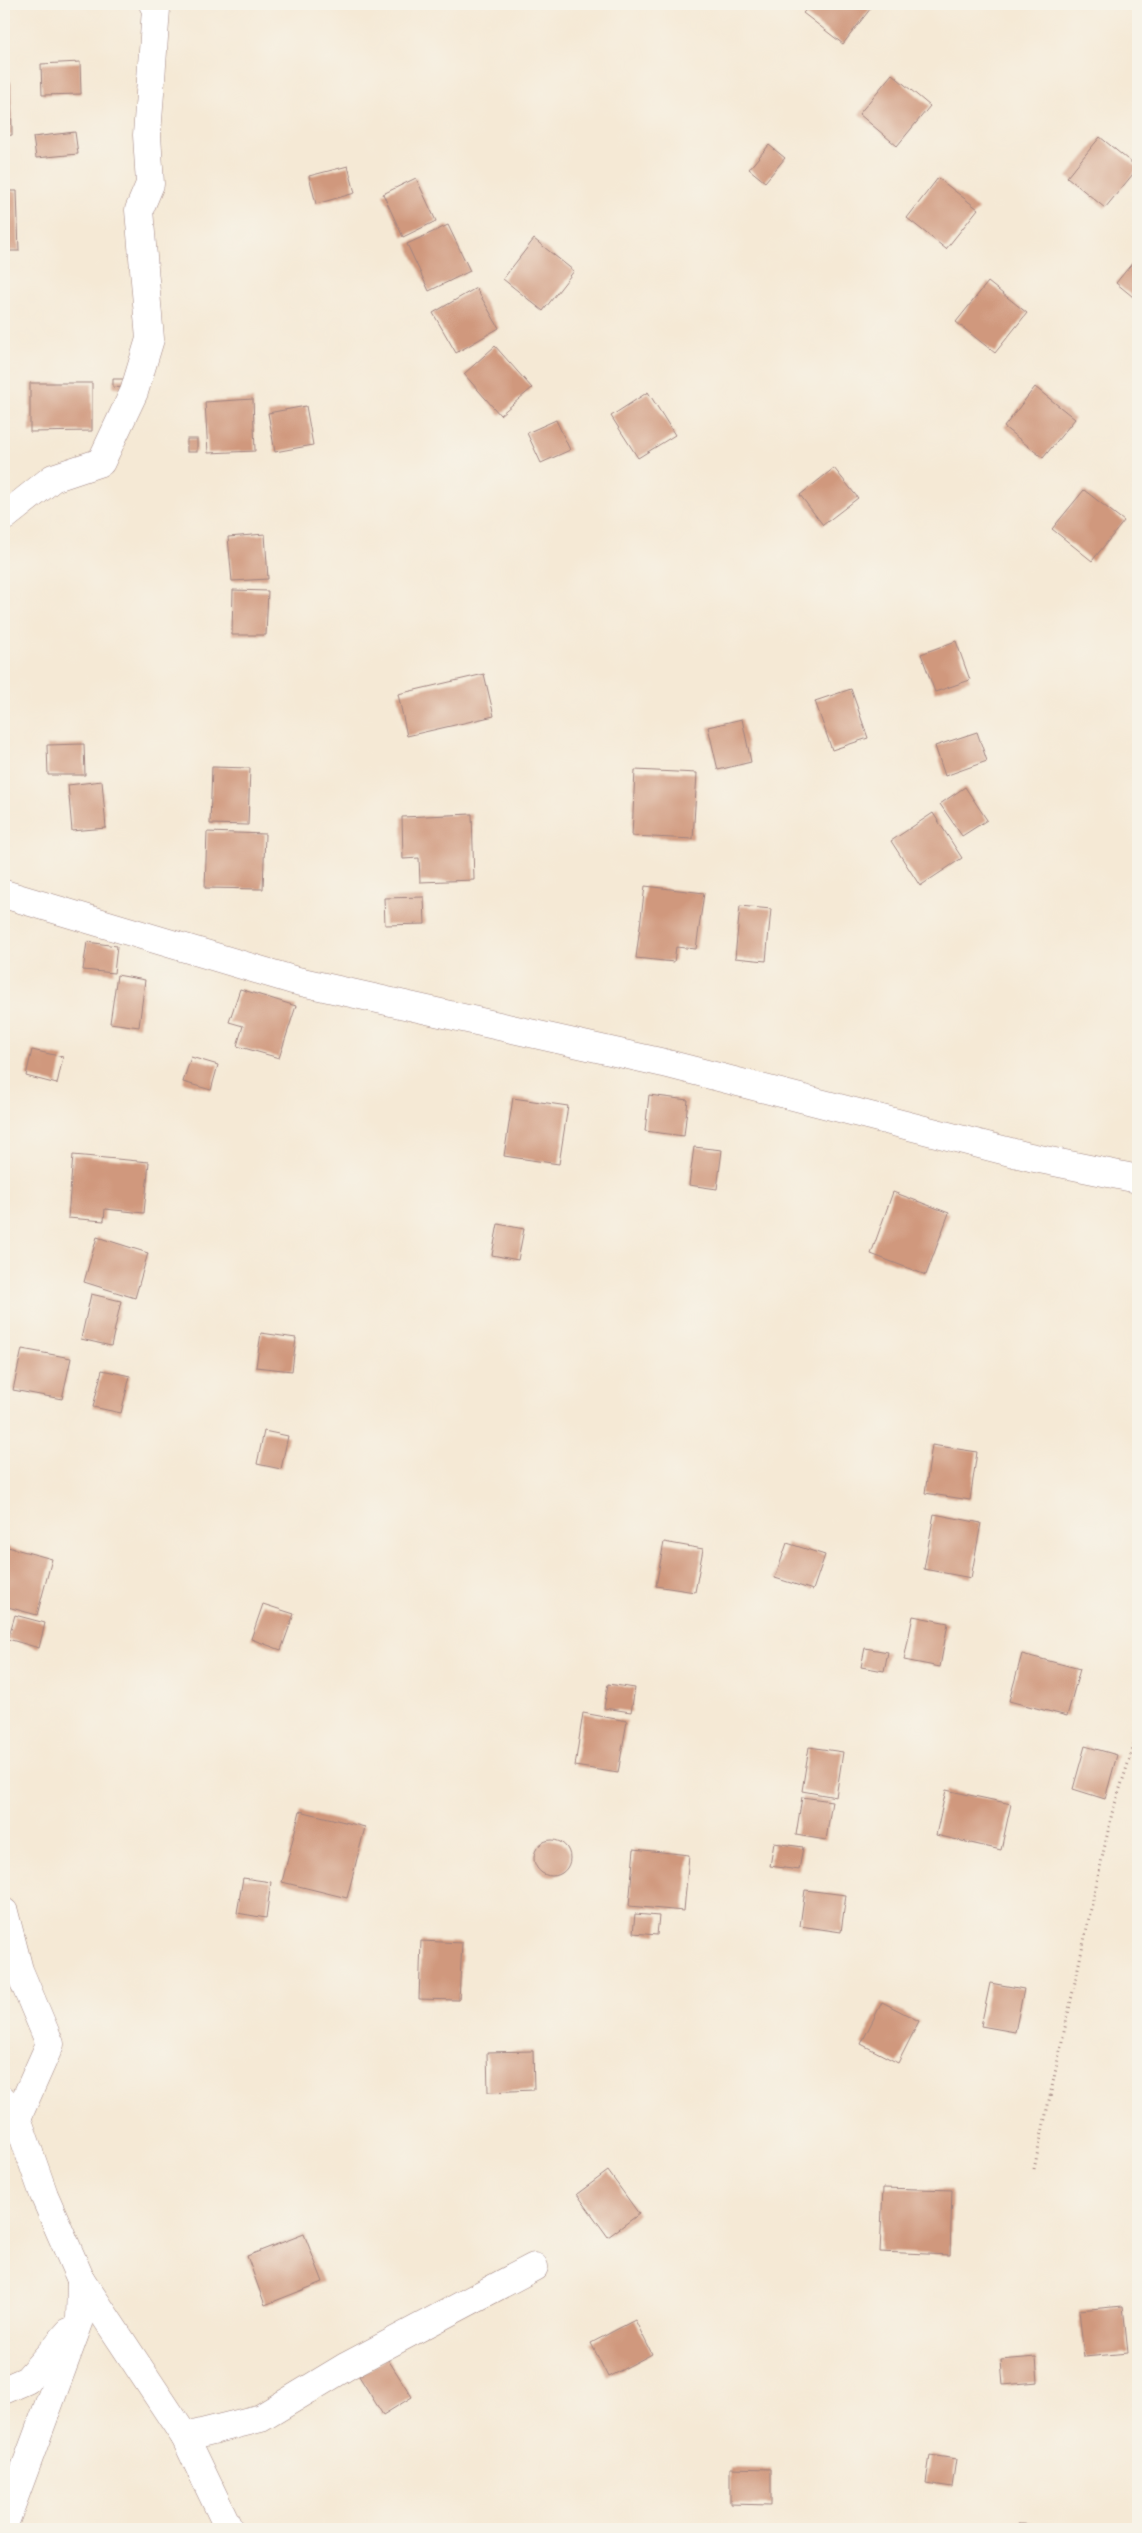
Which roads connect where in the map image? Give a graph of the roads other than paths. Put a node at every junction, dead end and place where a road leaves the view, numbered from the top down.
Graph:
1 (154, 4) edge
2 (4, 517) edge
3 (4, 894) edge
4 (1138, 1179) edge
5 (4, 1912) edge
6 (10, 2110) edge
7 (534, 2267) dead end
8 (81, 2280) junction
9 (80, 2320) junction
10 (4, 2390) edge
11 (185, 2438) junction
12 (4, 2525) edge
13 (229, 2529) edge

1 - 2 street
3 - 4 street
5 - 6 street
6 - 8 street
7 - 11 street
8 - 9 street
8 - 11 street
9 - 10 street
9 - 12 street
11 - 13 street

